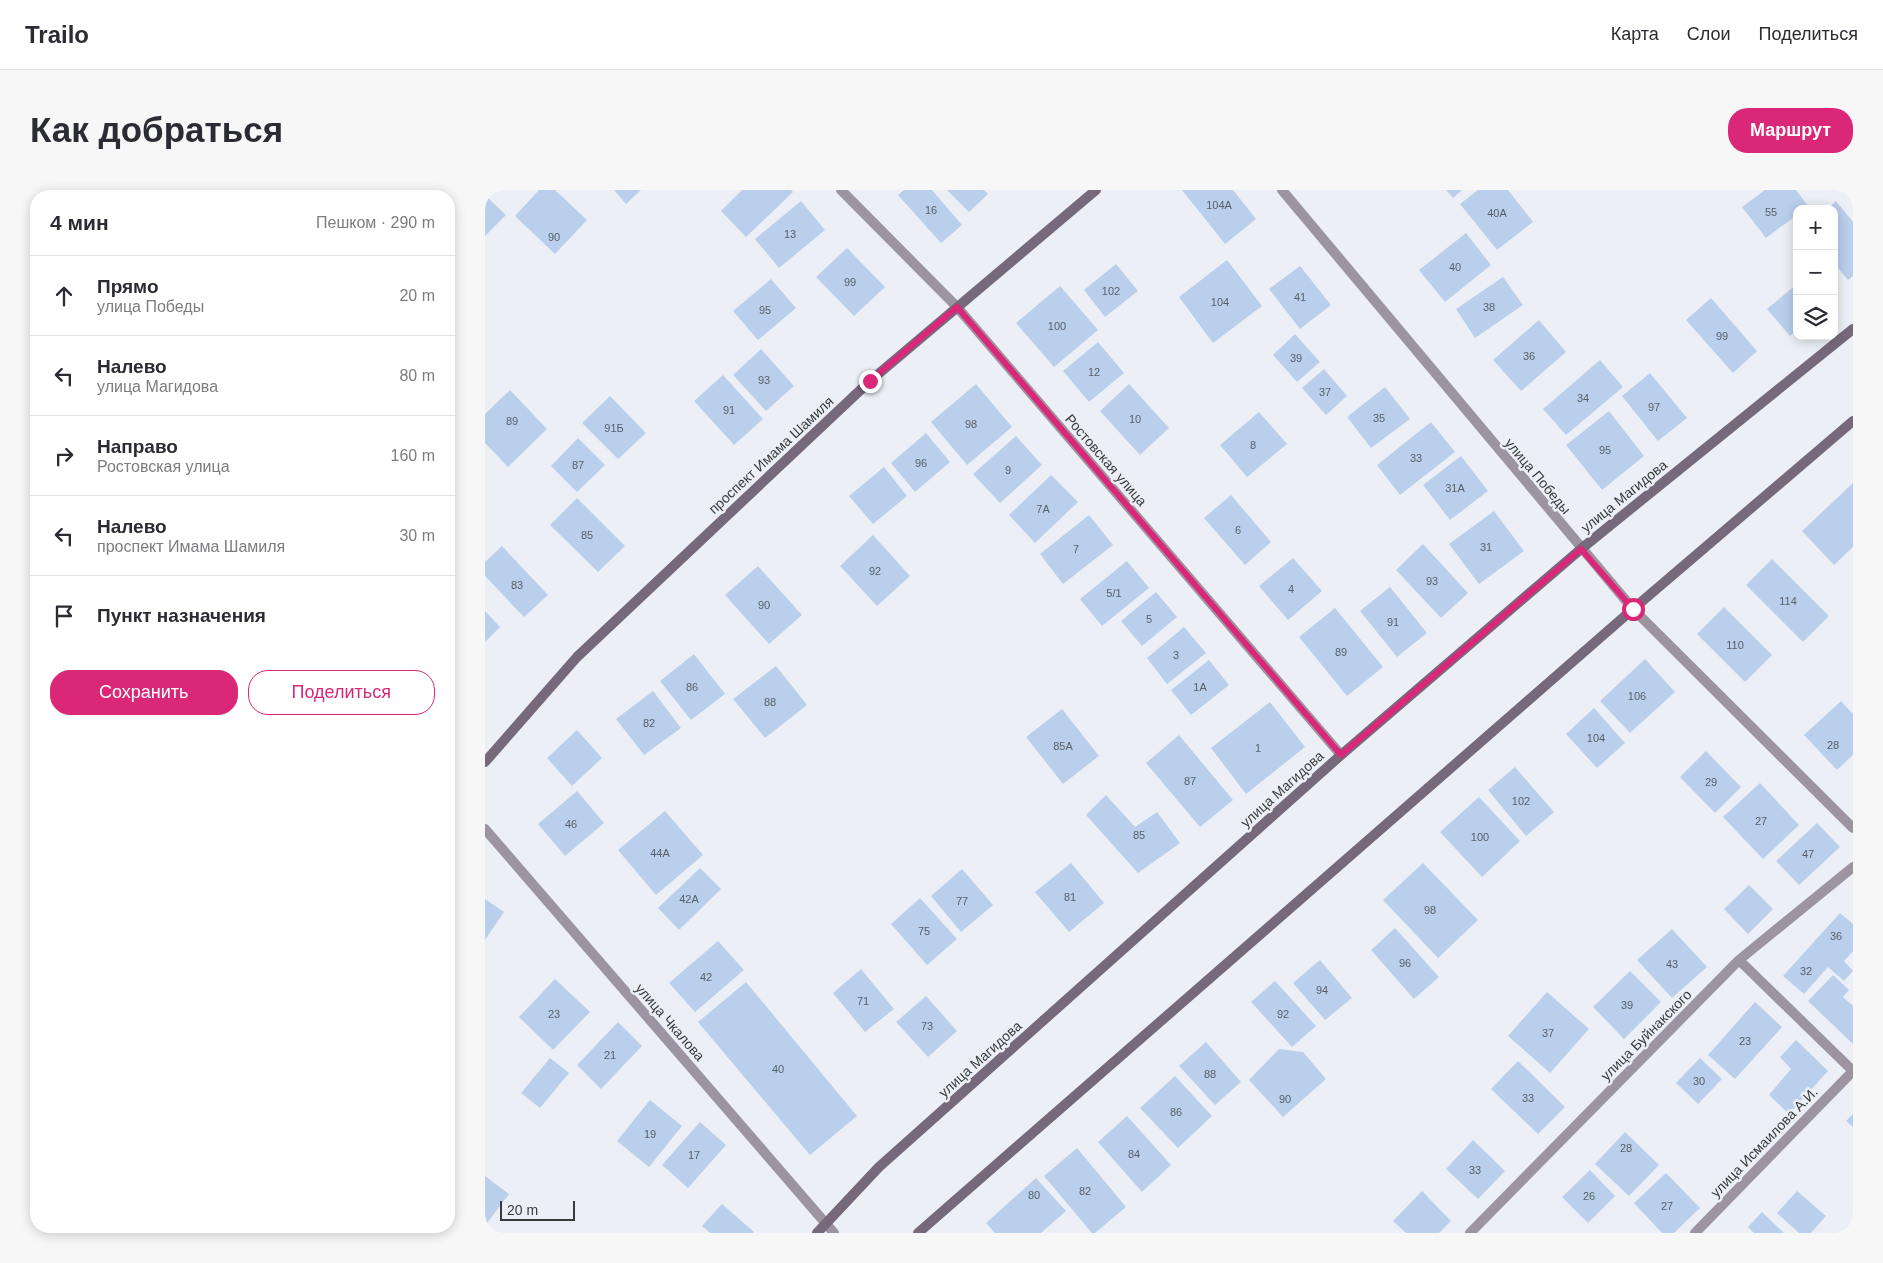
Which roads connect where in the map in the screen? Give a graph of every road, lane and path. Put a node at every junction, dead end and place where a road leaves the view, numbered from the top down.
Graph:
1 (841, 190) edge
2 (1096, 190) edge
3 (1281, 190) edge
4 (957, 307) junction
5 (1853, 329) edge
6 (1853, 421) edge
7 (1581, 549) junction
8 (1633, 609) junction
9 (1341, 755) junction
10 (485, 762) edge
11 (1853, 828) edge
12 (485, 829) edge
13 (1853, 867) edge
14 (1739, 960) junction
15 (1853, 1071) edge
16 (825, 1223) junction
17 (817, 1233) edge
18 (834, 1233) edge
19 (918, 1233) edge
20 (1470, 1233) edge
21 (1695, 1233) edge

1 - 4 street, Ростовская улица
2 - 4 main road, проспект Имама Шамиля
3 - 7 street, улица Победы
4 - 9 street, Ростовская улица
4 - 10 main road, проспект Имама Шамиля
5 - 7 main road, улица Магидова
6 - 8 main road
7 - 8 street, улица Победы
7 - 9 main road, улица Магидова
8 - 11 street, улица Победы
8 - 19 main road
9 - 16 main road, улица Магидова
12 - 16 street, улица Чкалова
13 - 14 street, улица Буйнакского
14 - 15 street
14 - 20 street, улица Буйнакского
15 - 21 street, улица Исмаилова А.И.
16 - 17 main road, улица Магидова
16 - 18 street, улица Чкалова

